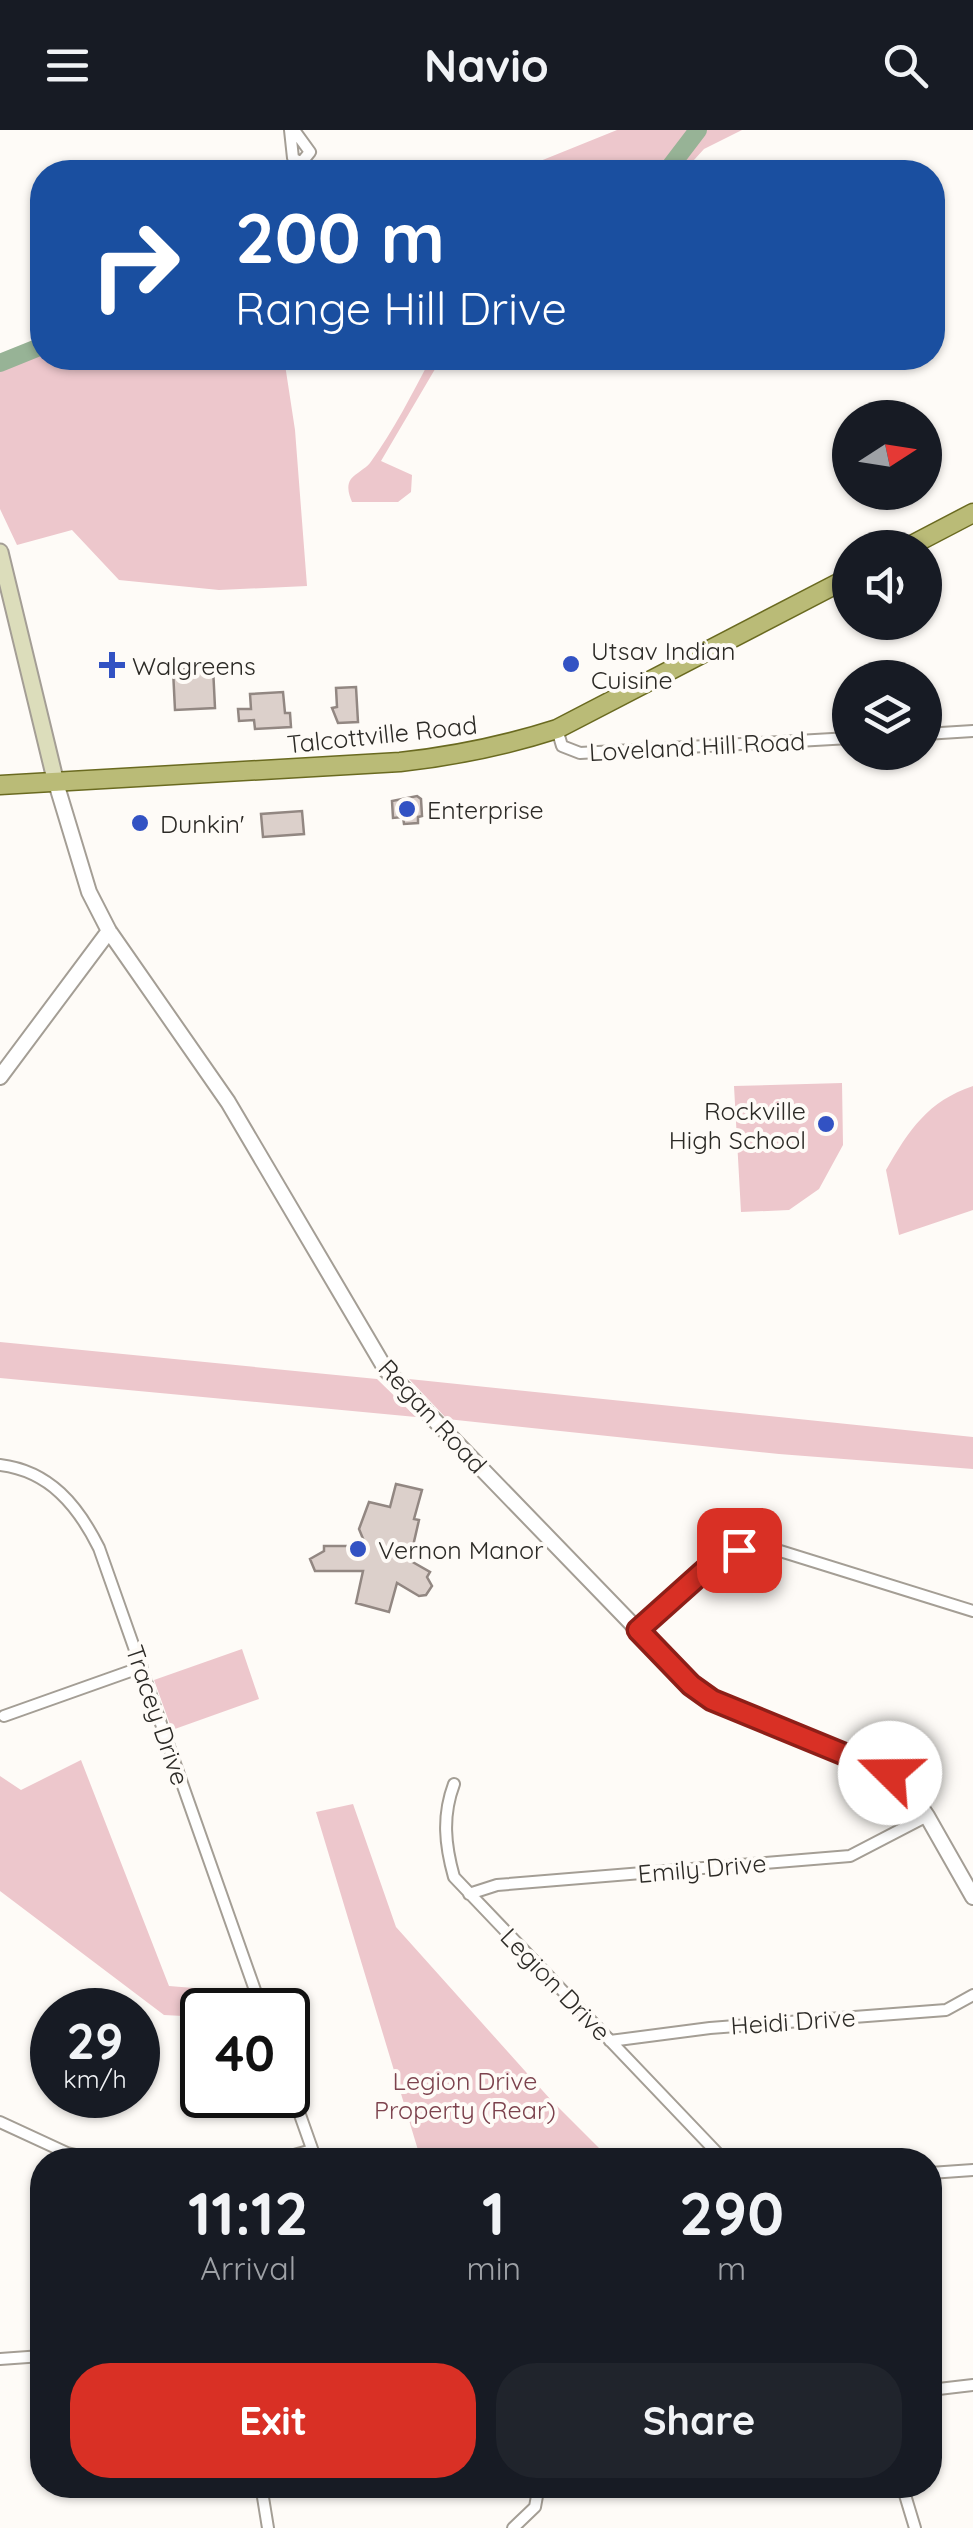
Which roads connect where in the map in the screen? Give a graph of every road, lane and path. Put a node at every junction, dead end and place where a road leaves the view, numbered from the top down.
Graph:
1 (973, 513) edge
2 (940, 530) edge
3 (0, 552) edge
4 (832, 586) edge
5 (556, 729) junction
6 (973, 731) edge
7 (942, 733) edge
8 (832, 739) edge
9 (56, 782) junction
10 (0, 785) edge
11 (109, 931) junction
12 (0, 1077) edge
13 (0, 1465) edge
14 (973, 1611) edge
15 (638, 1630) junction
16 (142, 1667) junction
17 (4, 1716) dead end
18 (454, 1784) dead end
19 (927, 1816) junction
20 (468, 1894) junction
21 (973, 1897) edge
22 (254, 1988) edge
23 (973, 1995) edge
24 (610, 2041) junction
25 (301, 2118) edge
26 (0, 2122) edge
27 (56, 2148) edge
28 (312, 2148) edge
29 (713, 2148) edge
30 (973, 2170) edge
31 (942, 2172) edge
32 (30, 2357) edge
33 (0, 2360) edge
34 (973, 2384) edge
35 (942, 2388) edge
36 (263, 2498) edge
37 (536, 2498) edge
38 (906, 2498) edge
39 (268, 2528) edge
40 (513, 2528) edge
41 (914, 2528) edge

1 - 2 main road
3 - 9 main road
4 - 5 main road, Talcottville Road
5 - 8 street, Loveland Hill Road
5 - 9 main road, Talcottville Road
6 - 7 street
9 - 10 main road, Talcottville Road
9 - 11 street, Regan Road
11 - 12 street
11 - 15 street, Regan Road
13 - 16 street, Tracey Drive
14 - 15 street
15 - 19 street, Regan Road
16 - 17 street
16 - 22 street, Tracey Drive
18 - 20 street, Legion Drive
19 - 20 street, Emily Drive
19 - 21 street, Regan Road
20 - 24 street, Legion Drive
23 - 24 street, Heidi Drive
24 - 29 street, Legion Drive
25 - 28 street
26 - 27 street
30 - 31 street
32 - 33 street
34 - 35 street
36 - 39 street
37 - 40 street
38 - 41 street

